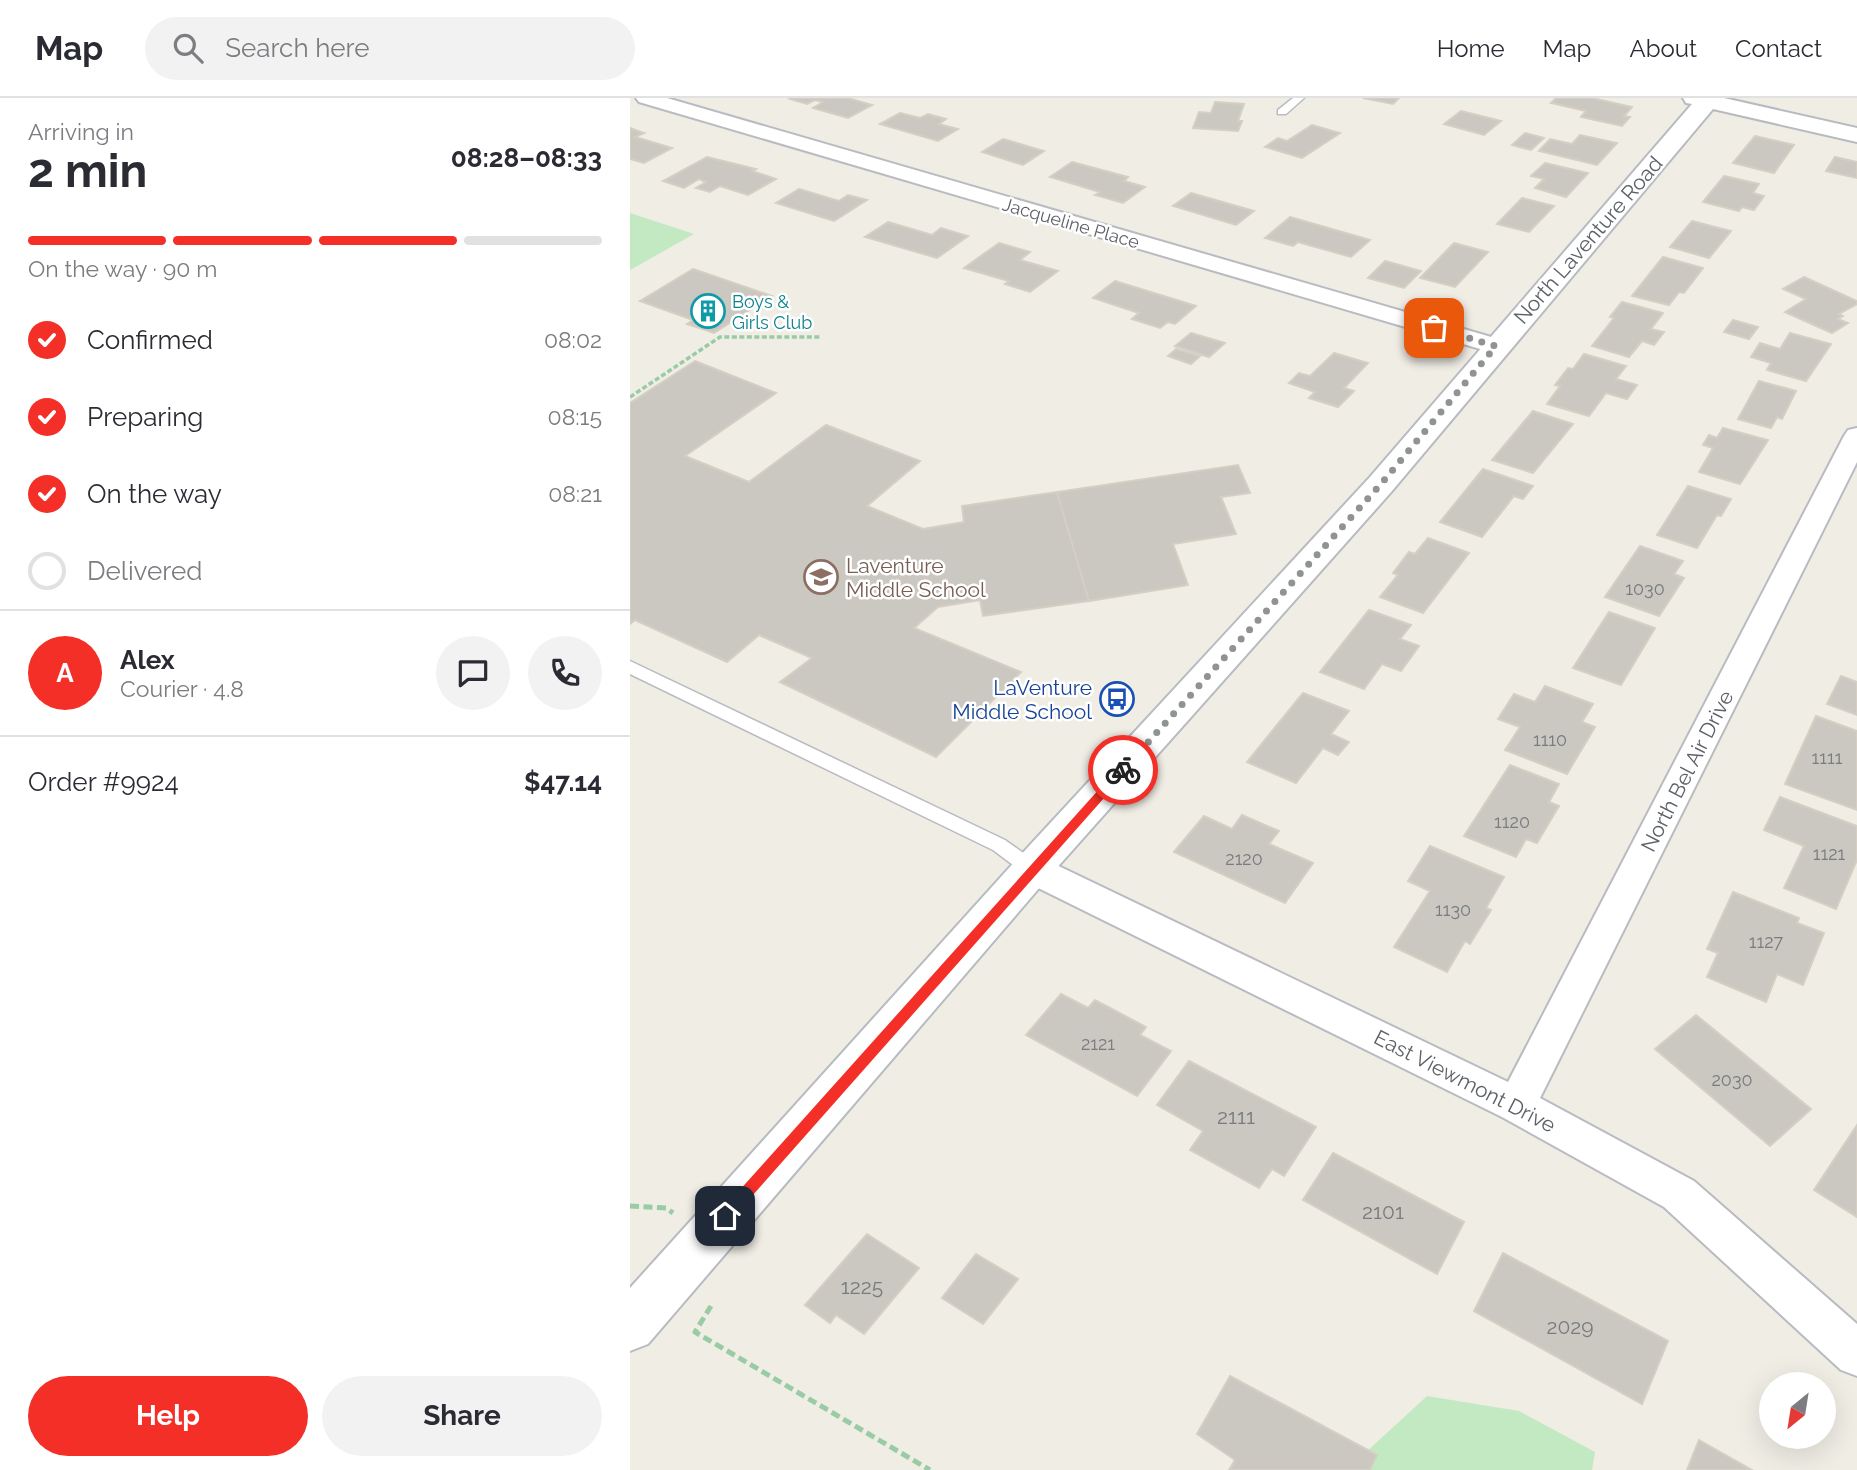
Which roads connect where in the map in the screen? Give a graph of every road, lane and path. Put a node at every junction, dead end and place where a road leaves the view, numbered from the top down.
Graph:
1 (646, 98) edge
2 (1299, 98) edge
3 (1704, 99) edge
4 (1282, 112) dead end
5 (1857, 135) edge
6 (821, 337) dead end
7 (1496, 346) junction
8 (630, 397) edge
9 (1857, 436) edge
10 (630, 667) edge
11 (1032, 869) junction
12 (1516, 1105) junction
13 (630, 1206) edge
14 (666, 1208) dead end
15 (630, 1326) edge
16 (695, 1332) dead end
17 (1857, 1354) edge
18 (930, 1470) edge

1 - 7 street, Jacqueline Place
2 - 4 lane
3 - 5 street
3 - 7 street, North Laventure Road
6 - 8 path
7 - 11 street, North Laventure Road
9 - 12 street, North Bel Air Drive
10 - 11 lane
11 - 12 street, East Viewmont Drive
11 - 15 street, North Laventure Road
12 - 17 street, East Viewmont Drive
13 - 14 path
16 - 18 path

